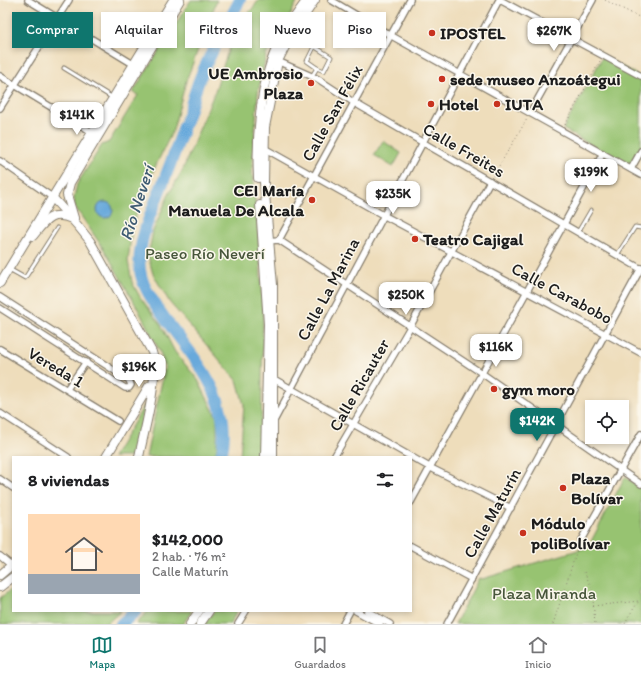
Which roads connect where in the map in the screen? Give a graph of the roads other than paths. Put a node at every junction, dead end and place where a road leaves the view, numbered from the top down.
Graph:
1 (28, 0) edge
2 (69, 0) edge
3 (173, 0) edge
4 (180, 0) edge
5 (307, 0) edge
6 (315, 0) edge
7 (331, 0) edge
8 (410, 0) edge
9 (500, 0) edge
10 (593, 0) edge
11 (48, 12) edge
12 (62, 12) edge
13 (307, 12) edge
14 (390, 35) junction
15 (93, 39) edge
16 (572, 39) junction
17 (39, 48) edge
18 (283, 48) edge
19 (314, 48) edge
20 (316, 48) edge
21 (275, 60) junction
22 (133, 64) junction
23 (64, 68) dead end
24 (317, 68) junction
25 (459, 73) junction
26 (0, 76) edge
27 (312, 76) junction
28 (641, 76) edge
29 (15, 85) junction
30 (113, 98) junction
31 (353, 102) junction
32 (0, 108) edge
33 (530, 113) junction
34 (92, 132) junction
35 (422, 142) junction
36 (261, 146) junction
37 (641, 151) edge
38 (603, 153) junction
39 (0, 161) edge
40 (631, 169) junction
41 (314, 175) junction
42 (641, 175) edge
43 (490, 181) junction
44 (52, 197) junction
45 (591, 210) dead end
46 (383, 214) junction
47 (73, 219) junction
48 (564, 224) junction
49 (78, 226) junction
50 (57, 228) dead end
51 (641, 228) edge
52 (578, 232) junction
53 (279, 240) junction
54 (267, 241) junction
55 (451, 250) junction
56 (617, 255) junction
57 (11, 266) junction
58 (641, 268) edge
59 (1, 278) edge
60 (346, 285) junction
61 (526, 290) junction
62 (0, 297) edge
63 (0, 308) edge
64 (410, 327) junction
65 (606, 333) junction
66 (0, 349) edge
67 (641, 353) edge
68 (86, 362) junction
69 (483, 374) junction
70 (269, 377) junction
71 (154, 378) junction
72 (292, 388) junction
73 (67, 389) junction
74 (0, 413) edge
75 (118, 421) dead end
76 (273, 423) junction
77 (353, 423) junction
78 (556, 425) junction
79 (641, 434) edge
80 (66, 456) edge
81 (107, 456) edge
82 (139, 456) edge
83 (265, 456) edge
84 (273, 456) edge
85 (335, 456) edge
86 (410, 456) edge
87 (412, 457) edge
88 (431, 468) junction
89 (620, 470) junction
90 (0, 479) edge
91 (641, 484) edge
92 (12, 487) edge
93 (412, 500) edge
94 (511, 508) junction
95 (581, 540) road end
96 (412, 547) edge
97 (0, 556) edge
98 (12, 565) edge
99 (0, 575) edge
100 (12, 578) edge
101 (472, 579) junction
102 (0, 587) edge
103 (198, 612) edge
104 (208, 612) edge
105 (245, 612) edge
106 (349, 612) edge
107 (358, 612) edge
108 (368, 612) edge
109 (190, 624) edge
110 (200, 624) edge
111 (238, 624) edge
112 (343, 624) edge
113 (380, 624) edge
114 (390, 624) edge
115 (447, 624) edge

1 - 11 street
2 - 12 street
3 - 22 main road
4 - 49 main road
5 - 21 main road
6 - 13 main road
7 - 14 street
8 - 14 street, Calle San Félix
9 - 16 street
9 - 25 street, Calle La Marina
10 - 16 street
14 - 25 street
14 - 31 street, Calle San Félix
15 - 22 street
16 - 28 street
16 - 33 street
17 - 29 street
18 - 21 main road
19 - 24 lane
20 - 24 lane
21 - 27 street, Calle Freites
21 - 36 main road
22 - 30 main road
23 - 30 lane
24 - 27 lane
25 - 33 street
25 - 35 street, Calle La Marina
26 - 29 street
27 - 31 street, Calle Freites
29 - 32 street
29 - 34 street
30 - 34 main road
31 - 35 street, Calle Freites
31 - 41 street, Calle San Félix
33 - 38 street
34 - 44 main road
35 - 43 street, Calle Freites
35 - 46 street, Calle La Marina
36 - 41 street, Calle Carabobo
36 - 54 main road
37 - 40 street
38 - 40 street
38 - 48 street
39 - 44 street
40 - 42 street
41 - 46 street, Calle Carabobo
41 - 53 street, Calle San Félix
43 - 48 street, Calle Freites
43 - 55 street, Calle Ricauter
44 - 47 main road
44 - 57 main road
45 - 52 lane
46 - 55 street, Calle Carabobo
46 - 60 street, Calle La Marina
47 - 49 main road
47 - 57 main road
48 - 52 street, Calle Freites
48 - 61 street
49 - 71 main road
50 - 57 lane
51 - 56 lane
52 - 56 street, Calle Freites
53 - 54 street
53 - 60 street
54 - 70 main road
55 - 61 street, Calle Carabobo
55 - 64 street, Calle Ricauter
56 - 58 street, Calle Freites
57 - 59 main road
58 - 65 street, Calle Maturín
60 - 64 street
60 - 72 street, Calle La Marina
61 - 65 street, Calle Carabobo
61 - 69 street
62 - 68 street
63 - 68 street
64 - 69 street
64 - 77 street, Calle Ricauter
65 - 67 street, Calle Carabobo
65 - 78 street, Calle Maturín
66 - 73 street, Vereda 1
68 - 73 street
69 - 78 street
69 - 88 street
70 - 72 street
70 - 76 main road
70 - 83 main road
71 - 81 main road
71 - 82 main road
72 - 76 street, Calle La Marina
72 - 77 street
73 - 75 street, Vereda 1
74 - 80 street
76 - 84 main road
77 - 85 street, Calle Ricauter
77 - 86 street
78 - 89 street
78 - 94 street, Calle Maturín
79 - 89 street
87 - 88 street
88 - 93 street
88 - 94 street
89 - 91 street
89 - 95 street
90 - 92 street
94 - 101 street, Calle Maturín
96 - 101 street
97 - 98 street
98 - 99 main road
100 - 102 main road
101 - 115 street, Calle Maturín
103 - 109 main road
104 - 110 main road
105 - 111 street
106 - 112 street
107 - 113 street
108 - 114 street

